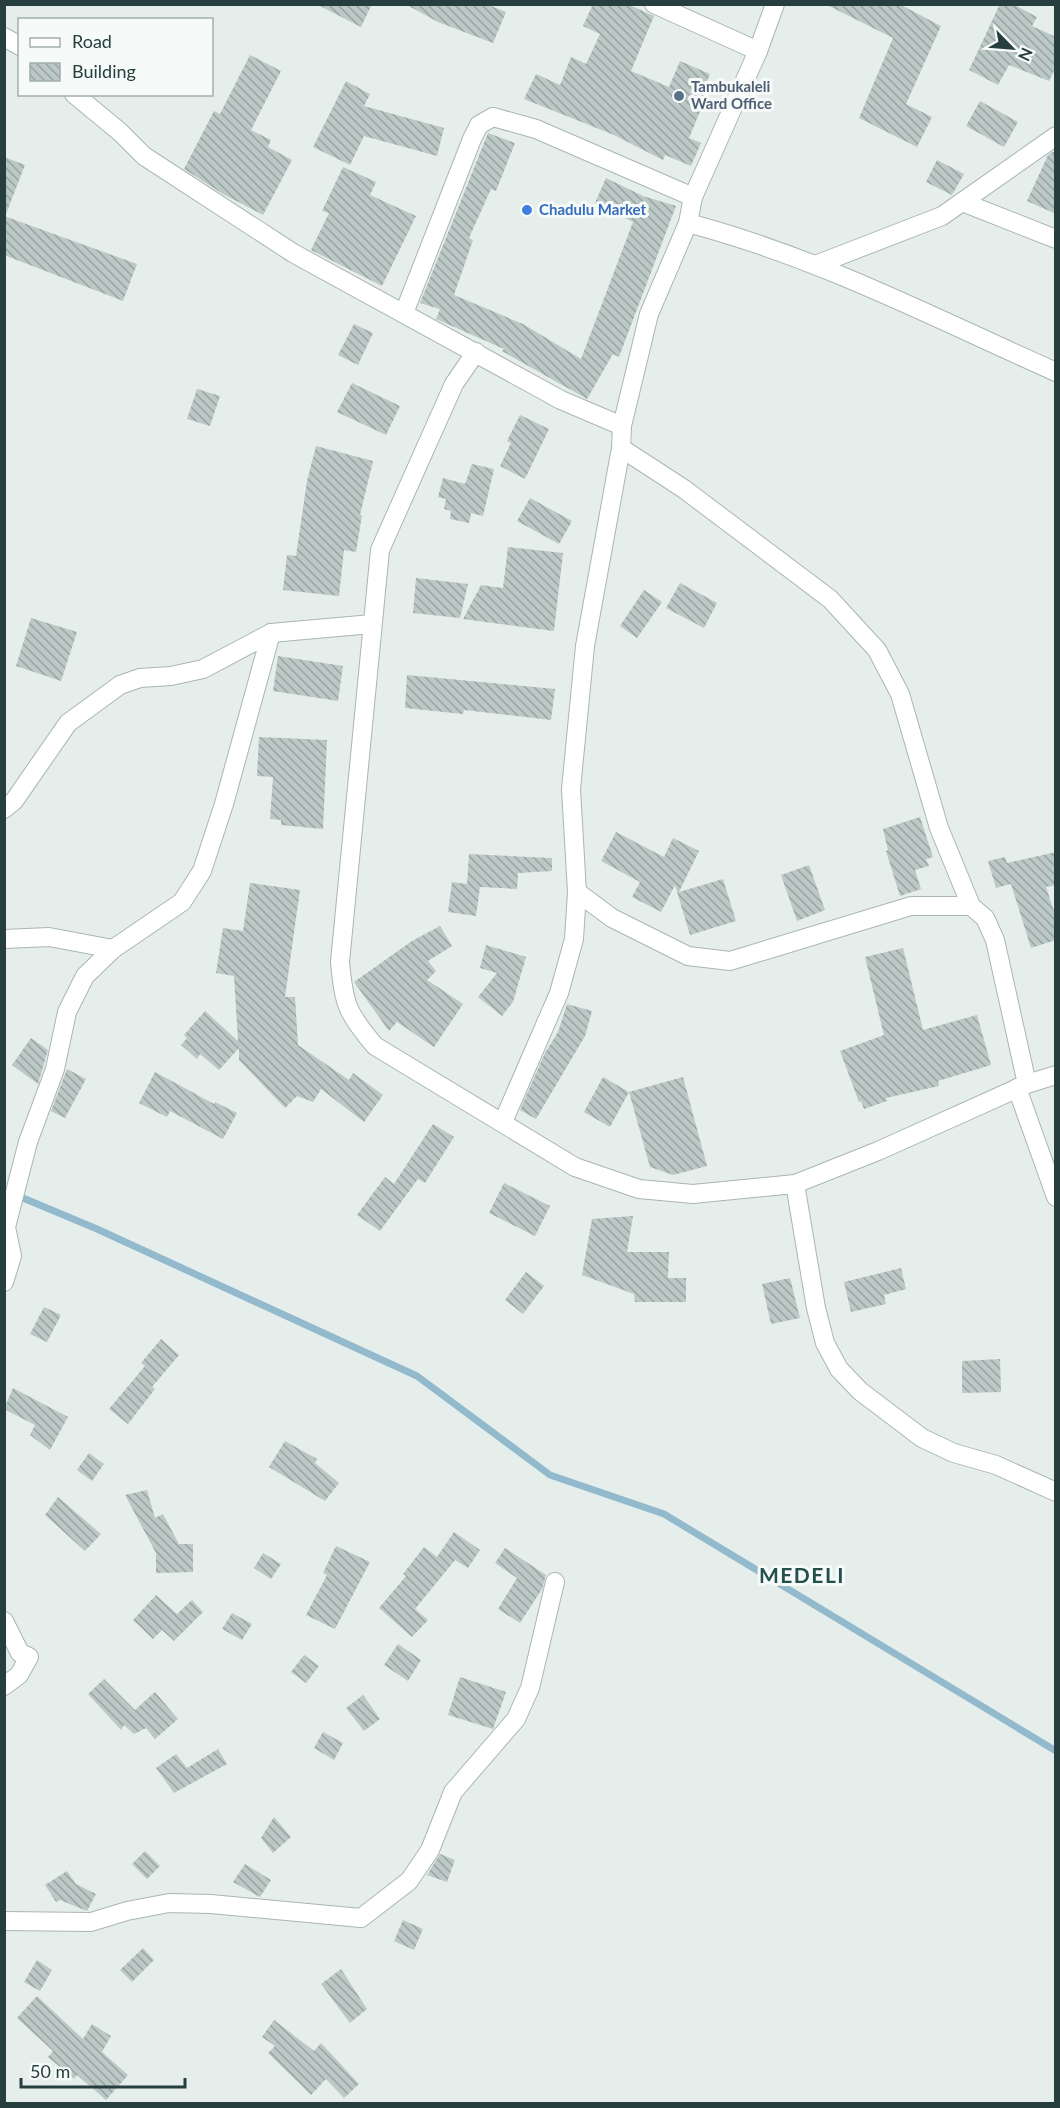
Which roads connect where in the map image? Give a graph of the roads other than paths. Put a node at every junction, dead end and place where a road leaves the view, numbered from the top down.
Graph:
1 (654, 4) edge
2 (775, 4) edge
3 (4, 37) edge
4 (18, 45) edge
5 (758, 51) junction
6 (76, 96) edge
7 (1056, 136) edge
8 (693, 197) junction
9 (962, 202) junction
10 (688, 223) junction
11 (1056, 239) edge
12 (818, 264) junction
13 (404, 313) junction
14 (476, 352) junction
15 (1056, 372) edge
16 (622, 426) junction
17 (621, 448) junction
18 (372, 624) junction
19 (271, 633) junction
20 (4, 809) edge
21 (577, 892) junction
22 (971, 906) junction
23 (4, 939) edge
24 (113, 949) junction
25 (1056, 1075) edge
26 (1022, 1086) junction
27 (503, 1122) junction
28 (795, 1184) junction
29 (1056, 1197) edge
30 (4, 1282) edge
31 (1056, 1492) edge
32 (555, 1582) dead end
33 (4, 1621) edge
34 (4, 1686) edge
35 (4, 1922) edge

1 - 5 street
2 - 5 street
3 - 4 street
5 - 8 street
6 - 13 street
7 - 9 street
8 - 10 street
8 - 13 street
9 - 11 street
9 - 12 street
10 - 12 street
10 - 16 street
12 - 15 street
13 - 14 street
14 - 16 street
14 - 18 street
16 - 17 street
17 - 21 street
17 - 22 street
18 - 19 street
18 - 27 street
19 - 20 street
19 - 24 street
21 - 22 street
21 - 27 street
22 - 26 street
23 - 24 street
24 - 30 street
25 - 26 street
26 - 28 street
26 - 29 street
27 - 28 street
28 - 31 street
32 - 35 street
33 - 34 street

